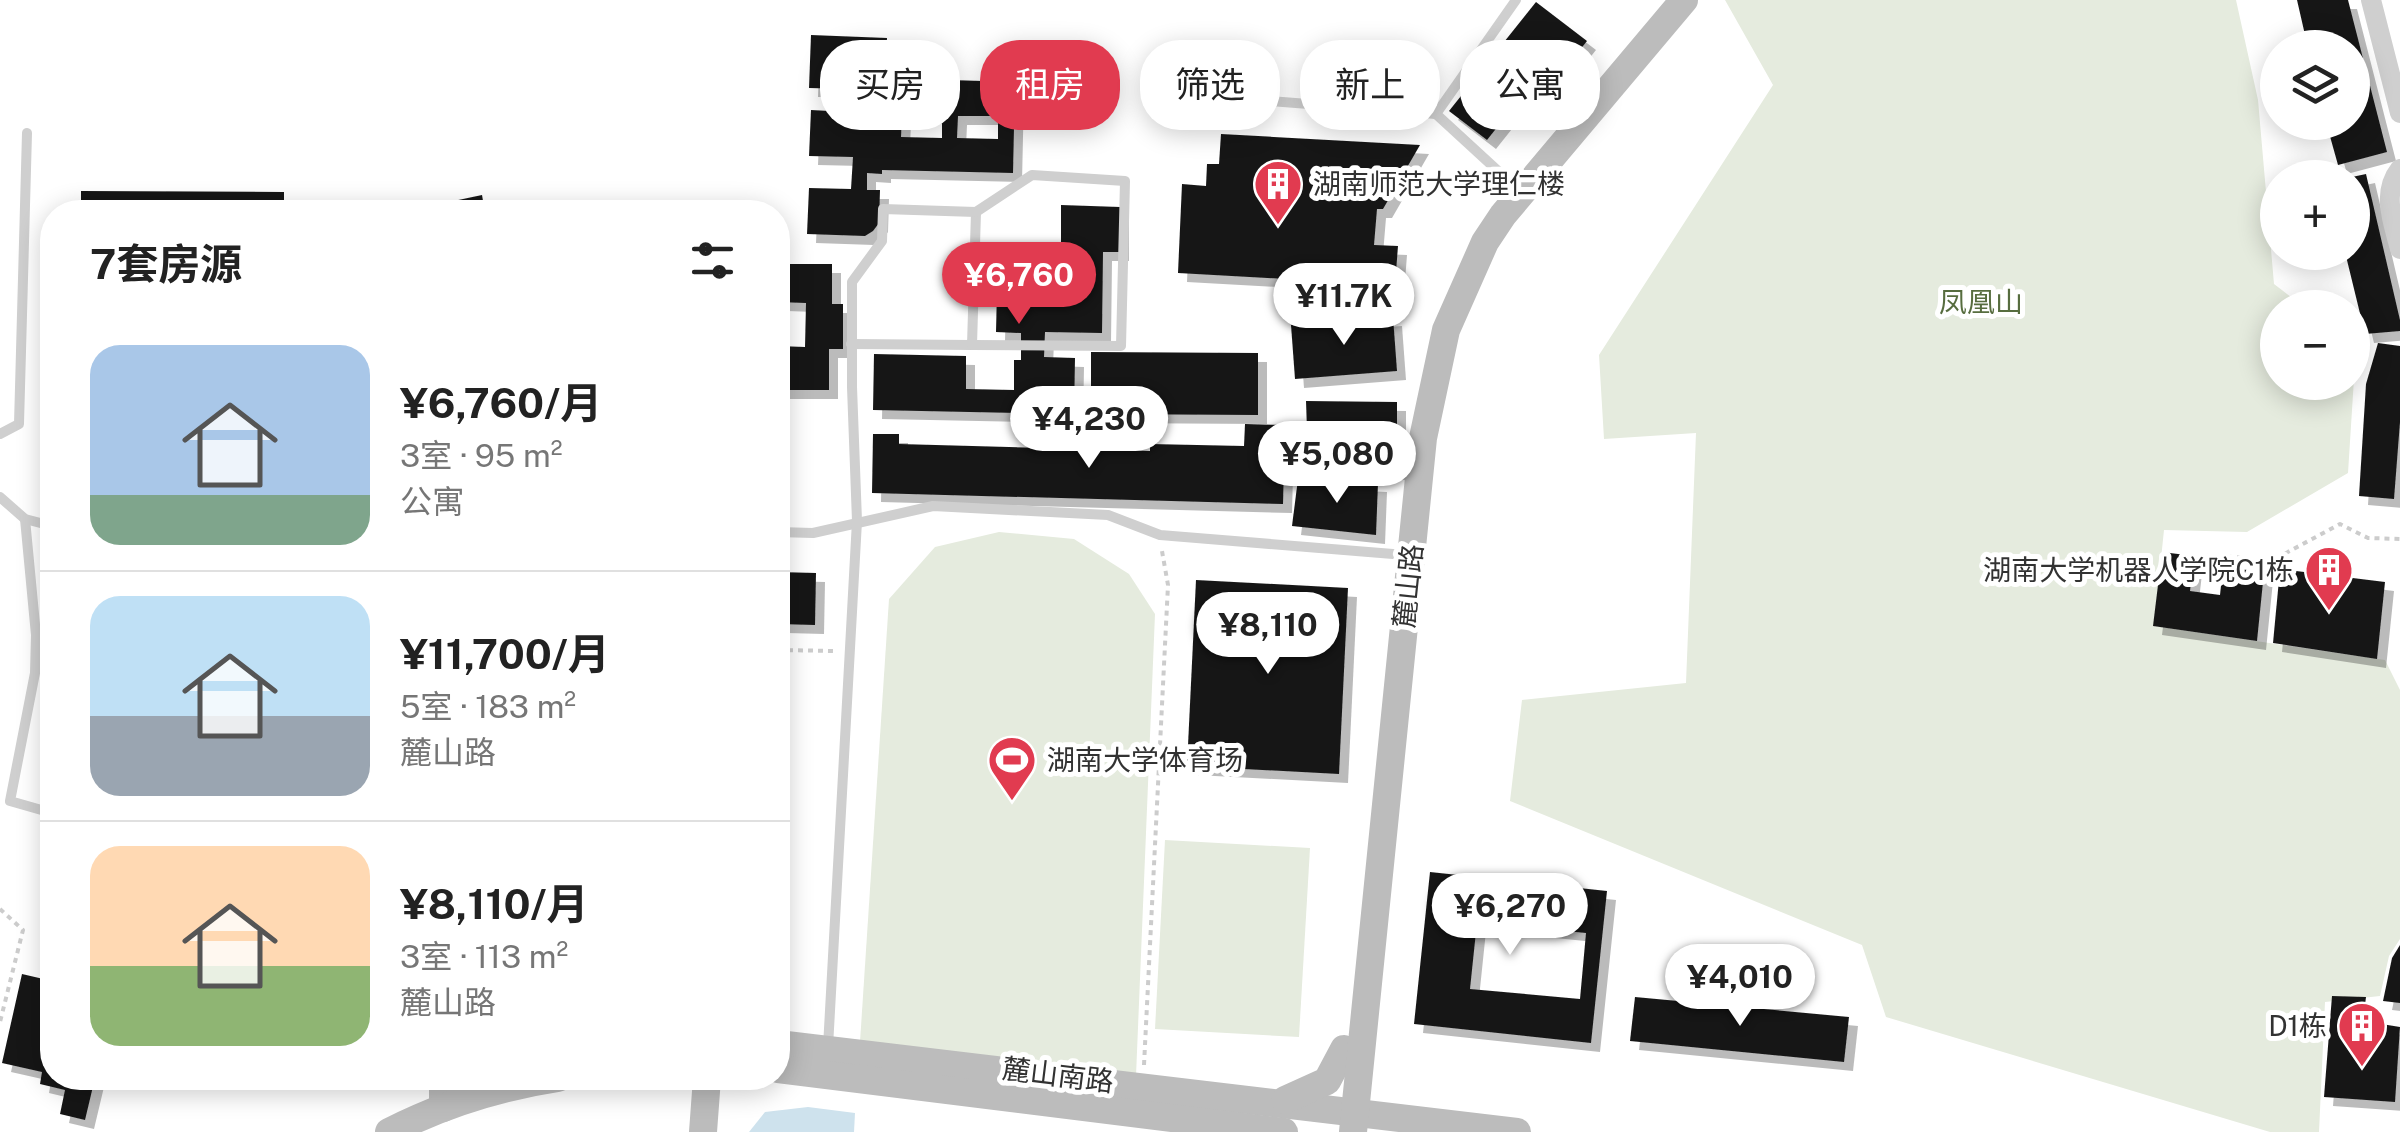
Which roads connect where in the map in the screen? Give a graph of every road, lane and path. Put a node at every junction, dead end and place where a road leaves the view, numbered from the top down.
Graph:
1 (1516, 0) edge
2 (1663, 0) edge
3 (1684, 0) edge
4 (2371, 0) edge
5 (1440, 108) edge
6 (2400, 113) edge
7 (1440, 118) edge
8 (28, 133) dead end
9 (2400, 169) edge
10 (1510, 182) junction
11 (976, 212) junction
12 (2400, 249) edge
13 (852, 344) junction
14 (972, 345) junction
15 (0, 434) edge
16 (0, 497) edge
17 (25, 518) junction
18 (40, 522) edge
19 (857, 522) junction
20 (790, 532) edge
21 (1160, 535) junction
22 (2400, 539) edge
23 (1393, 554) junction
24 (2206, 555) dead end
25 (790, 650) edge
26 (850, 651) junction
27 (40, 810) edge
28 (0, 909) edge
29 (0, 1022) edge
30 (797, 1045) edge
31 (1352, 1050) junction
32 (790, 1070) edge
33 (1144, 1077) dead end
34 (443, 1090) edge
35 (496, 1090) edge
36 (707, 1090) edge
37 (723, 1090) edge
38 (1278, 1102) junction
39 (443, 1108) junction
40 (1408, 1118) junction
41 (1345, 1121) edge
42 (389, 1132) edge
43 (703, 1132) edge
44 (720, 1132) edge
45 (1284, 1132) edge
46 (1517, 1132) edge

1 - 5 lane
2 - 10 main road, 麓山路
3 - 31 main road, 麓山路
4 - 6 street
7 - 10 lane
8 - 15 lane
9 - 12 street
10 - 23 main road, 麓山路
11 - 13 lane
11 - 14 lane
11 - 14 lane
13 - 14 lane
13 - 19 lane
16 - 17 lane
17 - 18 lane
17 - 27 lane
19 - 20 lane
19 - 21 lane
19 - 26 lane
21 - 23 lane
21 - 33 path
22 - 24 path
23 - 31 main road, 麓山路
25 - 26 path
26 - 30 lane
28 - 29 path
30 - 38 main road, 麓山南路
31 - 38 main road
31 - 40 main road
31 - 41 main road, 麓山路
32 - 45 main road, 麓山南路
34 - 39 main road
35 - 39 main road
36 - 43 main road
37 - 44 main road
38 - 41 main road, 麓山南路
39 - 42 main road
40 - 41 main road, 麓山南路
40 - 46 main road, 麓山南路

